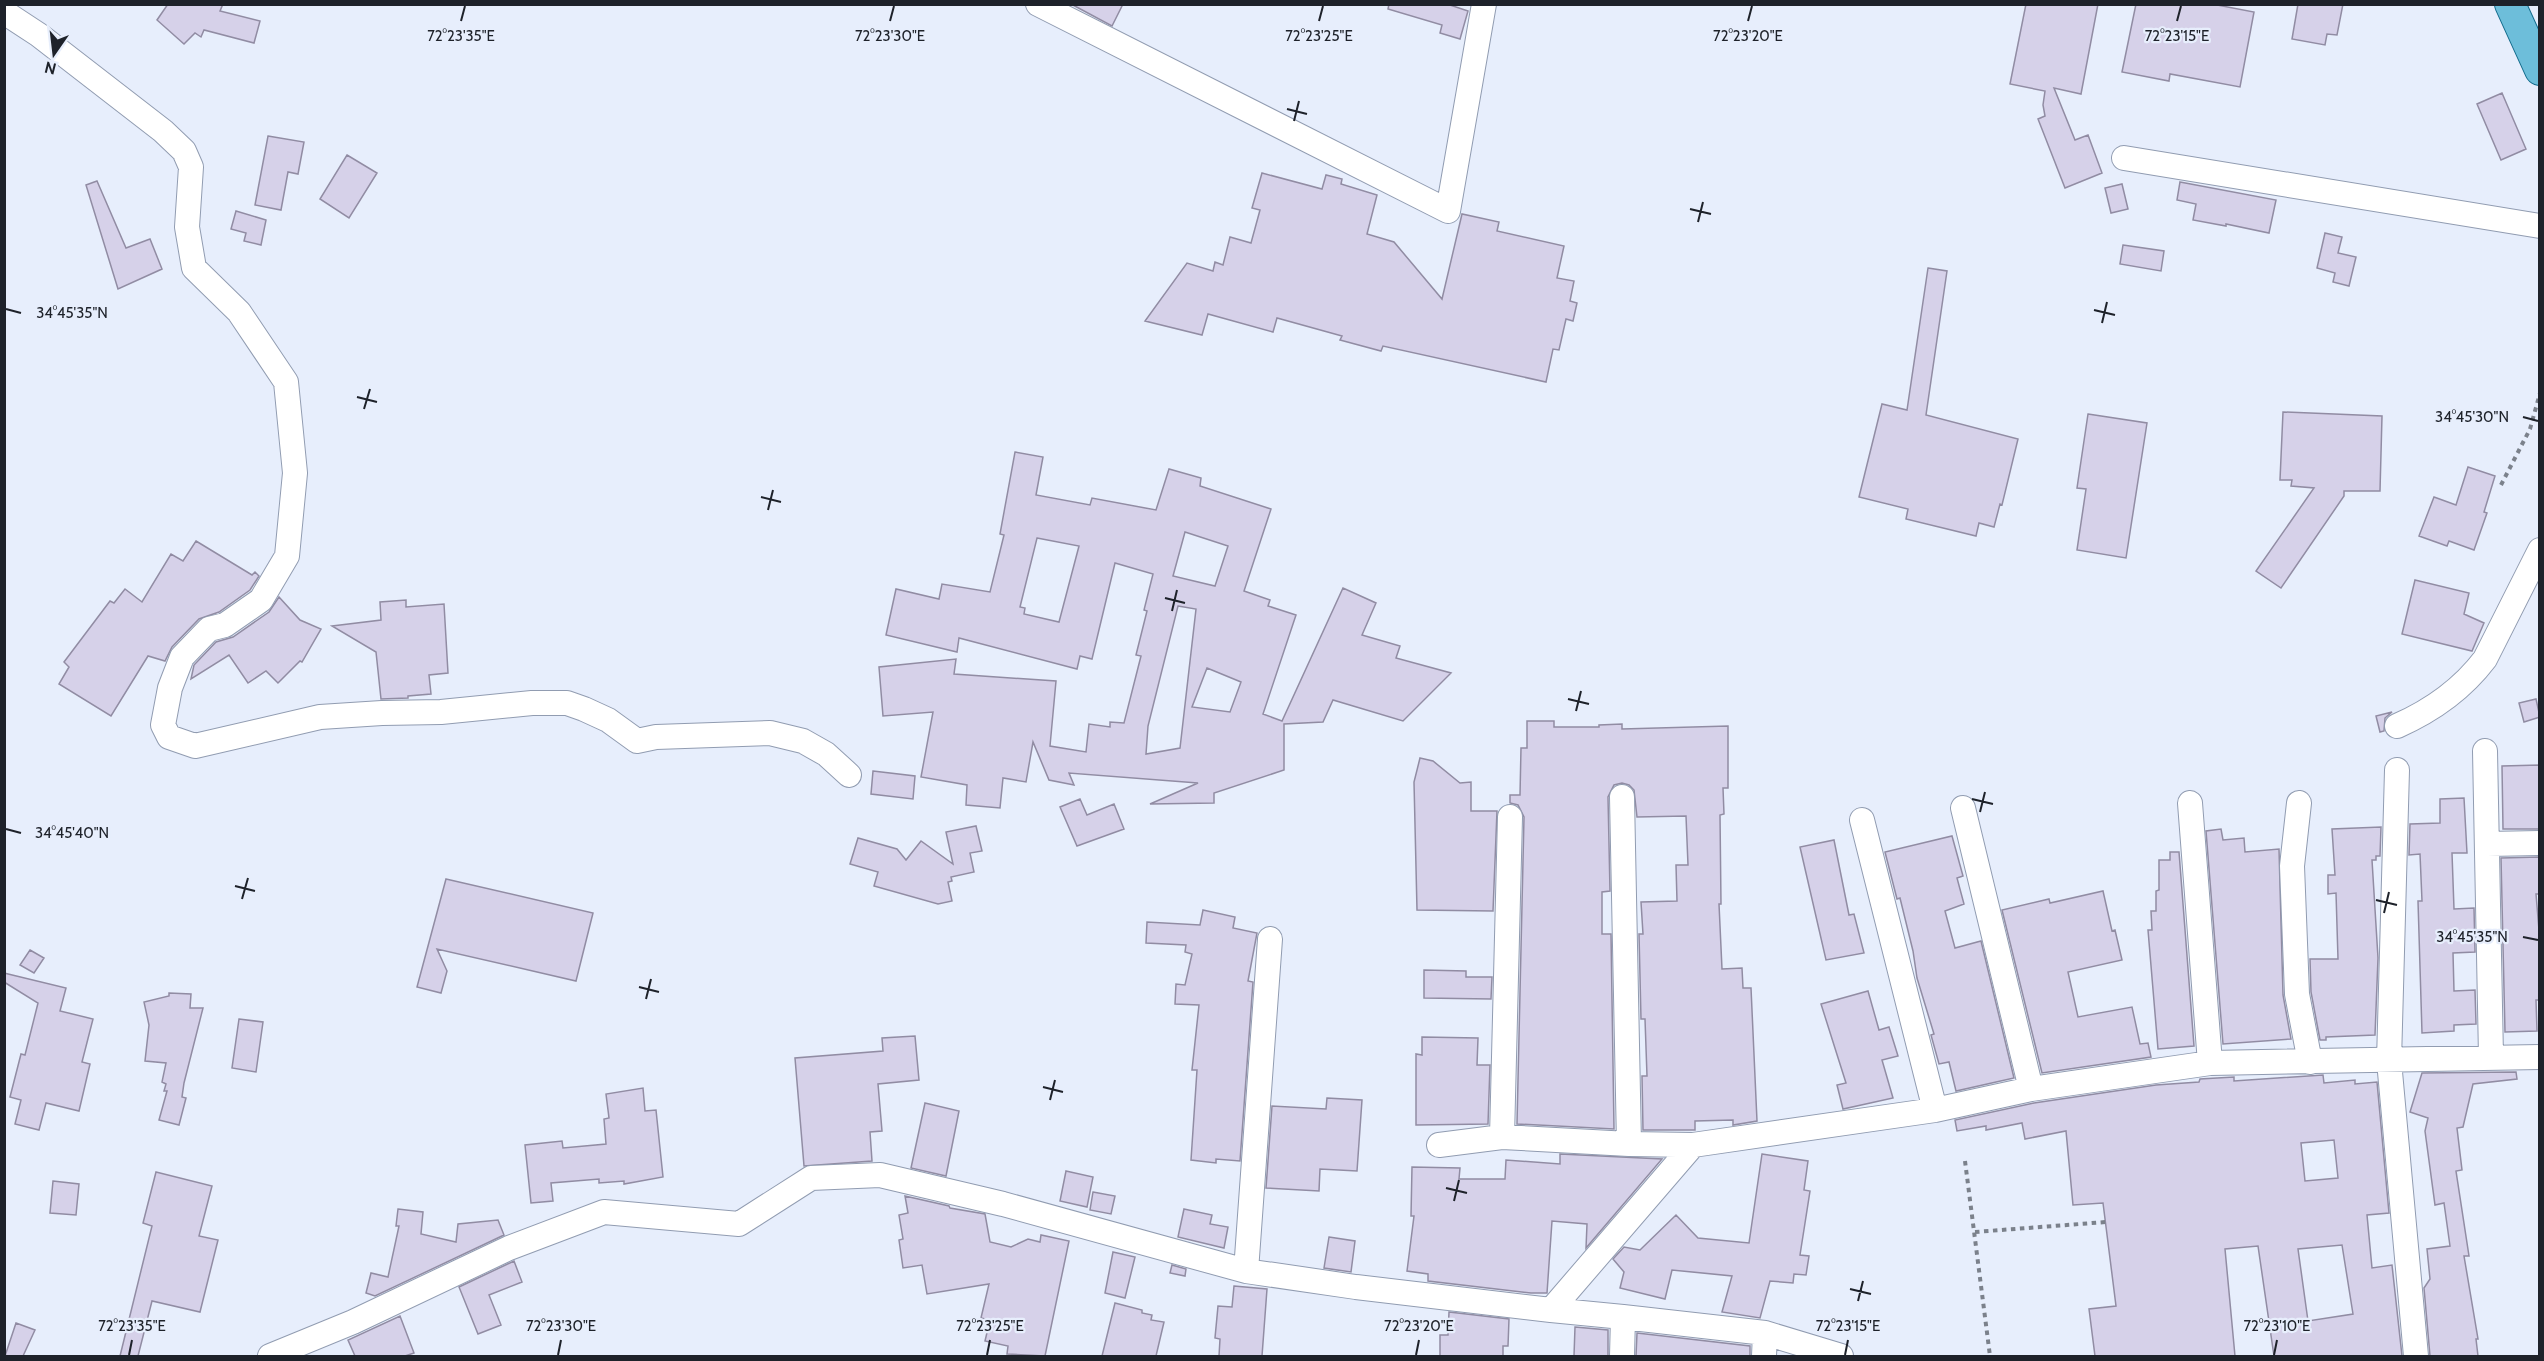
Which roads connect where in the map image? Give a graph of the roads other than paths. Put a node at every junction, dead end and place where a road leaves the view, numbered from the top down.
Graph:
1 (1038, 4) edge
2 (1484, 4) edge
3 (2510, 4) edge
4 (4, 12) edge
5 (2540, 70) edge
6 (2124, 158) dead end
7 (2540, 226) edge
8 (2540, 550) edge
9 (2397, 726) dead end
10 (2485, 751) dead end
11 (2397, 770) dead end
12 (849, 775) dead end
13 (1622, 797) dead end
14 (2299, 803) dead end
15 (2190, 804) dead end
16 (1963, 808) dead end
17 (1510, 817) dead end
18 (1862, 820) dead end
19 (2540, 843) edge
20 (2487, 844) junction
21 (1270, 939) dead end
22 (2491, 1057) junction
23 (2540, 1057) edge
24 (2389, 1061) junction
25 (2310, 1062) junction
26 (2210, 1063) junction
27 (2031, 1089) junction
28 (1935, 1110) junction
29 (1502, 1137) junction
30 (1629, 1144) junction
31 (1439, 1145) dead end
32 (1693, 1145) junction
33 (1246, 1271) junction
34 (1551, 1310) junction
35 (1623, 1317) junction
36 (1765, 1345) edge
37 (270, 1356) edge
38 (1622, 1356) edge
39 (1841, 1356) edge
40 (2416, 1356) edge

1 - 2 street
3 - 5 main road
4 - 12 street
6 - 7 street
8 - 9 street
10 - 20 street
11 - 24 street
13 - 30 street
14 - 25 street
15 - 26 street
16 - 27 street
17 - 29 street
18 - 28 street
19 - 20 street
20 - 22 street
21 - 33 street
22 - 23 street
22 - 24 street
24 - 25 street
24 - 40 street
25 - 26 street
26 - 27 street
27 - 28 street
28 - 32 street
29 - 30 street
29 - 31 street
30 - 32 street
32 - 34 street
33 - 34 street
33 - 37 street
34 - 35 street
35 - 36 street
35 - 38 street
36 - 39 street

